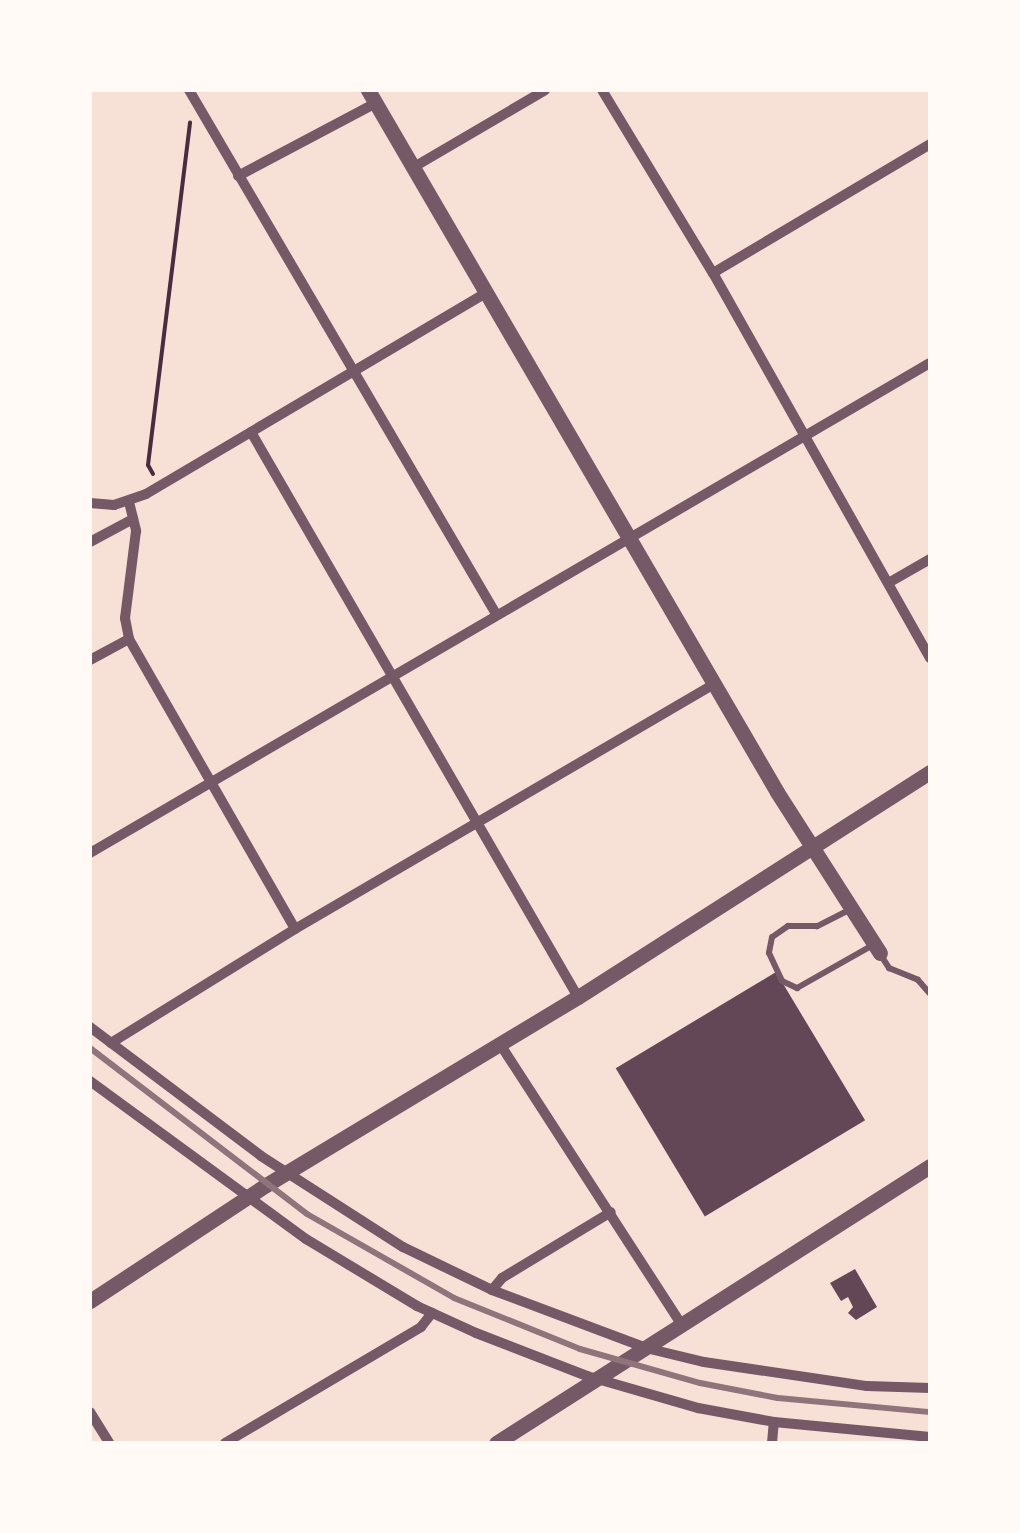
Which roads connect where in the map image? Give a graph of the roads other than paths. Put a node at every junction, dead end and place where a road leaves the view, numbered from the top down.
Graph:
1 (545, 90) edge
2 (602, 90) edge
3 (191, 94) edge
4 (372, 96) edge
5 (930, 144) edge
6 (414, 166) junction
7 (238, 176) junction
8 (713, 273) junction
9 (488, 292) junction
10 (930, 364) edge
11 (355, 369) junction
12 (251, 432) junction
13 (808, 437) junction
14 (129, 502) junction
15 (90, 503) edge
16 (133, 519) junction
17 (628, 539) junction
18 (90, 542) edge
19 (930, 559) edge
20 (890, 582) junction
21 (496, 614) junction
22 (130, 640) junction
23 (930, 658) edge
24 (90, 660) edge
25 (393, 676) junction
26 (714, 684) junction
27 (930, 772) edge
28 (212, 781) junction
29 (476, 825) junction
30 (812, 848) junction
31 (90, 853) edge
32 (850, 910) junction
33 (295, 929) junction
34 (877, 948) junction
35 (930, 994) edge
36 (578, 997) junction
37 (90, 1027) edge
38 (110, 1043) junction
39 (500, 1044) junction
40 (90, 1081) edge
41 (930, 1166) edge
42 (287, 1173) junction
43 (247, 1199) junction
44 (611, 1212) junction
45 (492, 1290) junction
46 (90, 1300) edge
47 (432, 1313) junction
48 (682, 1325) junction
49 (646, 1348) junction
50 (595, 1379) junction
51 (930, 1388) edge
52 (90, 1412) edge
53 (774, 1422) junction
54 (930, 1437) edge
55 (109, 1443) edge
56 (225, 1443) edge
57 (496, 1443) edge
58 (772, 1443) edge

1 - 6 street
2 - 8 street
3 - 7 street
4 - 6 street
4 - 7 street
5 - 8 street
6 - 9 street
7 - 11 street
8 - 13 street
9 - 11 street
9 - 17 street
10 - 13 street
11 - 12 street
11 - 21 street
12 - 14 street
12 - 25 street
13 - 17 street
13 - 20 street
14 - 15 street
14 - 16 street
16 - 18 street
16 - 22 street
17 - 21 street
17 - 26 street
19 - 20 street
20 - 23 street
21 - 25 street
22 - 24 street
22 - 28 street
25 - 28 street
25 - 29 street
26 - 29 street
26 - 30 street
27 - 30 street
28 - 31 street
28 - 33 street
29 - 33 street
29 - 36 street
30 - 32 street
30 - 36 street
32 - 34 street
32 - 34 lane
33 - 38 street
34 - 35 lane
36 - 39 street
37 - 38 street
38 - 42 street
39 - 42 street
39 - 44 street
40 - 43 street
41 - 48 street
42 - 43 street
42 - 45 street
43 - 46 street
43 - 47 street
44 - 45 street
44 - 48 street
45 - 49 street
47 - 50 street
47 - 56 street
48 - 49 street
49 - 50 street
49 - 51 street
50 - 53 street
50 - 57 street
52 - 55 street
53 - 54 street
53 - 58 street

